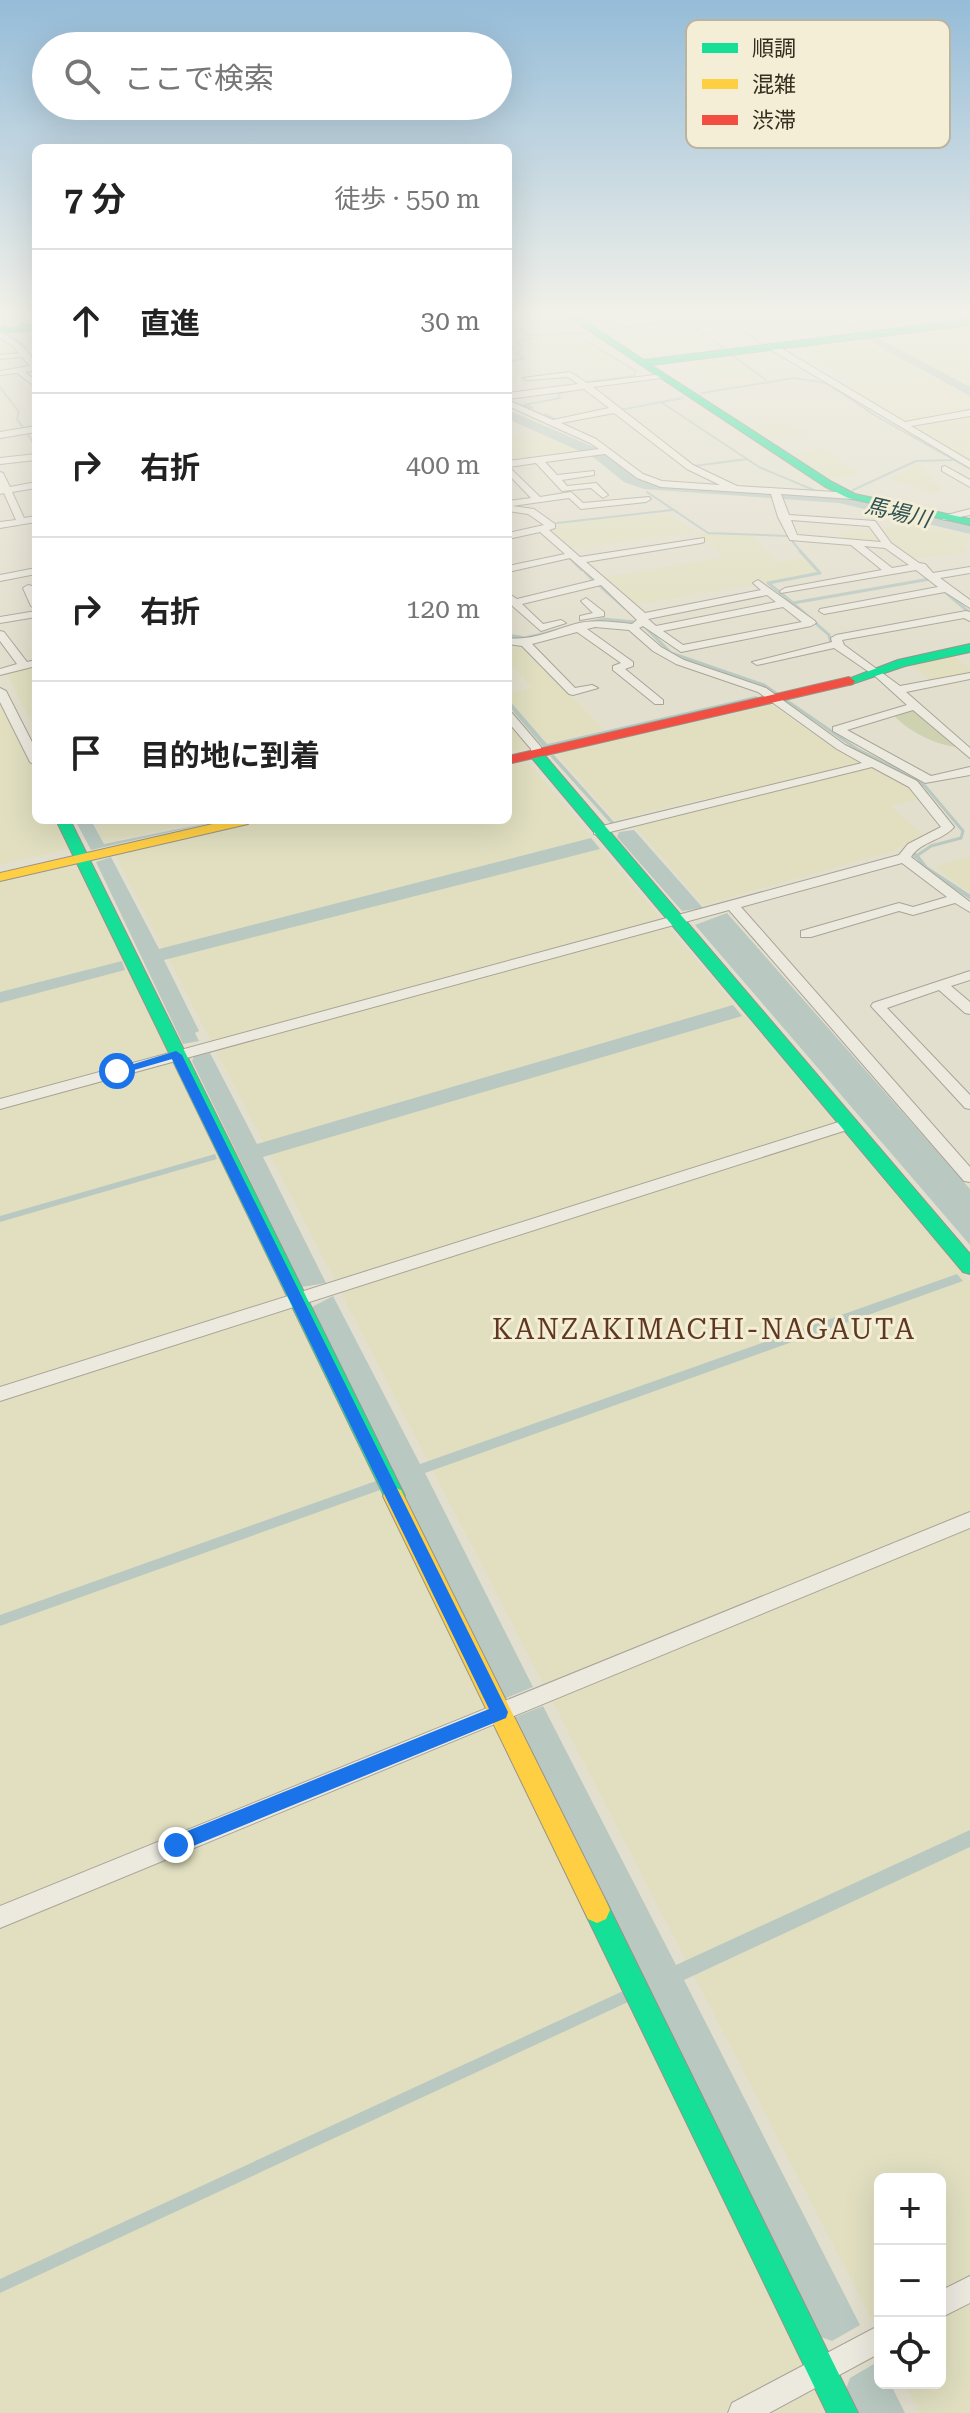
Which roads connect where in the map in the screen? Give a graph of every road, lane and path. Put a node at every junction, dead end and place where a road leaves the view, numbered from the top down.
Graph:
1 (567, 429) edge
2 (577, 429) edge
3 (639, 429) edge
4 (742, 429) edge
5 (910, 429) edge
6 (32, 430) edge
7 (570, 430) junction
8 (0, 435) edge
9 (607, 451) junction
10 (31, 460) edge
11 (538, 460) junction
12 (0, 461) edge
13 (512, 465) edge
14 (970, 465) edge
15 (945, 469) dead end
16 (512, 471) edge
17 (591, 473) dead end
18 (0, 475) edge
19 (965, 477) edge
20 (555, 478) junction
21 (970, 484) edge
22 (32, 486) edge
23 (735, 489) junction
24 (4, 494) edge
25 (775, 495) junction
26 (852, 496) junction
27 (646, 499) dead end
28 (538, 500) junction
29 (610, 504) junction
30 (512, 505) edge
31 (512, 507) edge
32 (15, 509) junction
33 (0, 511) edge
34 (970, 512) edge
35 (783, 517) junction
36 (944, 517) junction
37 (32, 520) edge
38 (21, 521) junction
39 (970, 522) edge
40 (0, 525) edge
41 (544, 530) junction
42 (512, 535) edge
43 (701, 540) dead end
44 (853, 542) junction
45 (888, 545) junction
46 (574, 558) junction
47 (918, 567) junction
48 (512, 568) edge
49 (970, 570) edge
50 (32, 572) edge
51 (890, 572) junction
52 (934, 576) junction
53 (0, 578) edge
54 (601, 582) junction
55 (758, 583) dead end
56 (28, 588) dead end
57 (947, 590) junction
58 (970, 590) edge
59 (770, 591) junction
60 (32, 597) edge
61 (785, 597) junction
62 (512, 599) edge
63 (512, 600) edge
64 (586, 601) dead end
65 (970, 605) edge
66 (32, 615) edge
67 (970, 618) edge
68 (0, 620) edge
69 (841, 620) junction
70 (580, 623) junction
71 (639, 623) junction
72 (656, 629) junction
73 (0, 634) edge
74 (514, 644) edge
75 (838, 644) junction
76 (970, 648) edge
77 (672, 652) junction
78 (17, 656) edge
79 (757, 662) dead end
80 (0, 672) edge
81 (879, 674) junction
82 (970, 676) edge
83 (953, 679) junction
84 (592, 688) dead end
85 (898, 690) junction
86 (0, 691) edge
87 (970, 692) edge
88 (783, 698) junction
89 (659, 702) dead end
90 (915, 706) junction
91 (512, 720) edge
92 (32, 754) edge
93 (536, 754) junction
94 (970, 754) edge
95 (512, 759) edge
96 (871, 764) junction
97 (970, 771) edge
98 (65, 824) edge
99 (230, 824) edge
100 (598, 831) junction
101 (81, 858) junction
102 (904, 858) junction
103 (0, 877) edge
104 (958, 898) junction
105 (732, 905) junction
106 (970, 908) edge
107 (675, 921) junction
108 (806, 934) dead end
109 (970, 975) edge
110 (942, 985) junction
111 (970, 1010) edge
112 (176, 1055) junction
113 (0, 1104) edge
114 (970, 1104) edge
115 (848, 1124) junction
116 (970, 1177) edge
117 (970, 1267) edge
118 (299, 1300) junction
119 (0, 1394) edge
120 (970, 1520) edge
121 (500, 1712) junction
122 (0, 1917) edge
123 (970, 2289) edge
124 (946, 2302) edge
125 (874, 2341) edge
126 (822, 2369) junction
127 (742, 2413) edge
128 (843, 2413) edge

1 - 7 street
2 - 7 street
3 - 23 street
4 - 26 main road
5 - 14 street
6 - 8 street
7 - 9 street
9 - 11 street
9 - 23 street
10 - 12 street
11 - 13 street
11 - 20 street
15 - 19 street
16 - 28 street
17 - 20 street
18 - 24 street
19 - 21 street
20 - 29 street
22 - 24 street
23 - 25 street
24 - 32 street
25 - 26 street
25 - 35 street
26 - 36 main road
27 - 29 street
28 - 29 street
28 - 30 street
31 - 41 street
32 - 33 street
32 - 38 street
34 - 36 street
35 - 44 street
35 - 45 street
36 - 39 main road
37 - 38 street
38 - 40 street
41 - 42 street
41 - 46 street
43 - 46 street
44 - 45 street
44 - 51 street
45 - 47 street
46 - 48 street
46 - 54 street
47 - 51 street
47 - 52 street
49 - 52 street
50 - 53 street
51 - 61 street
52 - 57 street
54 - 62 street
54 - 71 street
55 - 59 street
56 - 60 street
57 - 58 street
57 - 65 street
57 - 69 street
59 - 61 street
59 - 71 street
61 - 72 street
61 - 77 street
63 - 70 street
64 - 70 street
66 - 68 street
67 - 69 street
69 - 75 street
70 - 71 street
70 - 74 street
70 - 89 street
71 - 72 street
71 - 77 street
72 - 77 street
73 - 78 street
74 - 84 street
75 - 79 street
75 - 81 street
76 - 81 main road
77 - 88 street
78 - 80 street
81 - 85 street
81 - 88 main road
82 - 83 street
83 - 85 street
83 - 87 street
85 - 90 street
86 - 92 street
88 - 93 main road
88 - 96 street
90 - 94 street
90 - 97 street
91 - 93 street
93 - 95 main road
93 - 100 main road
96 - 100 street
96 - 102 street
98 - 101 main road
99 - 101 main road
100 - 107 main road
101 - 103 main road
101 - 112 main road
102 - 104 street
102 - 105 street
104 - 106 street
104 - 108 street
105 - 107 street
105 - 116 street
107 - 112 street
107 - 115 main road
109 - 110 street
110 - 111 street
110 - 114 street
112 - 113 street
112 - 118 main road
115 - 117 main road
115 - 118 street
118 - 119 street
118 - 121 main road
120 - 121 street
121 - 122 street
121 - 126 main road
123 - 124 street
125 - 126 street
126 - 127 street
126 - 128 main road

